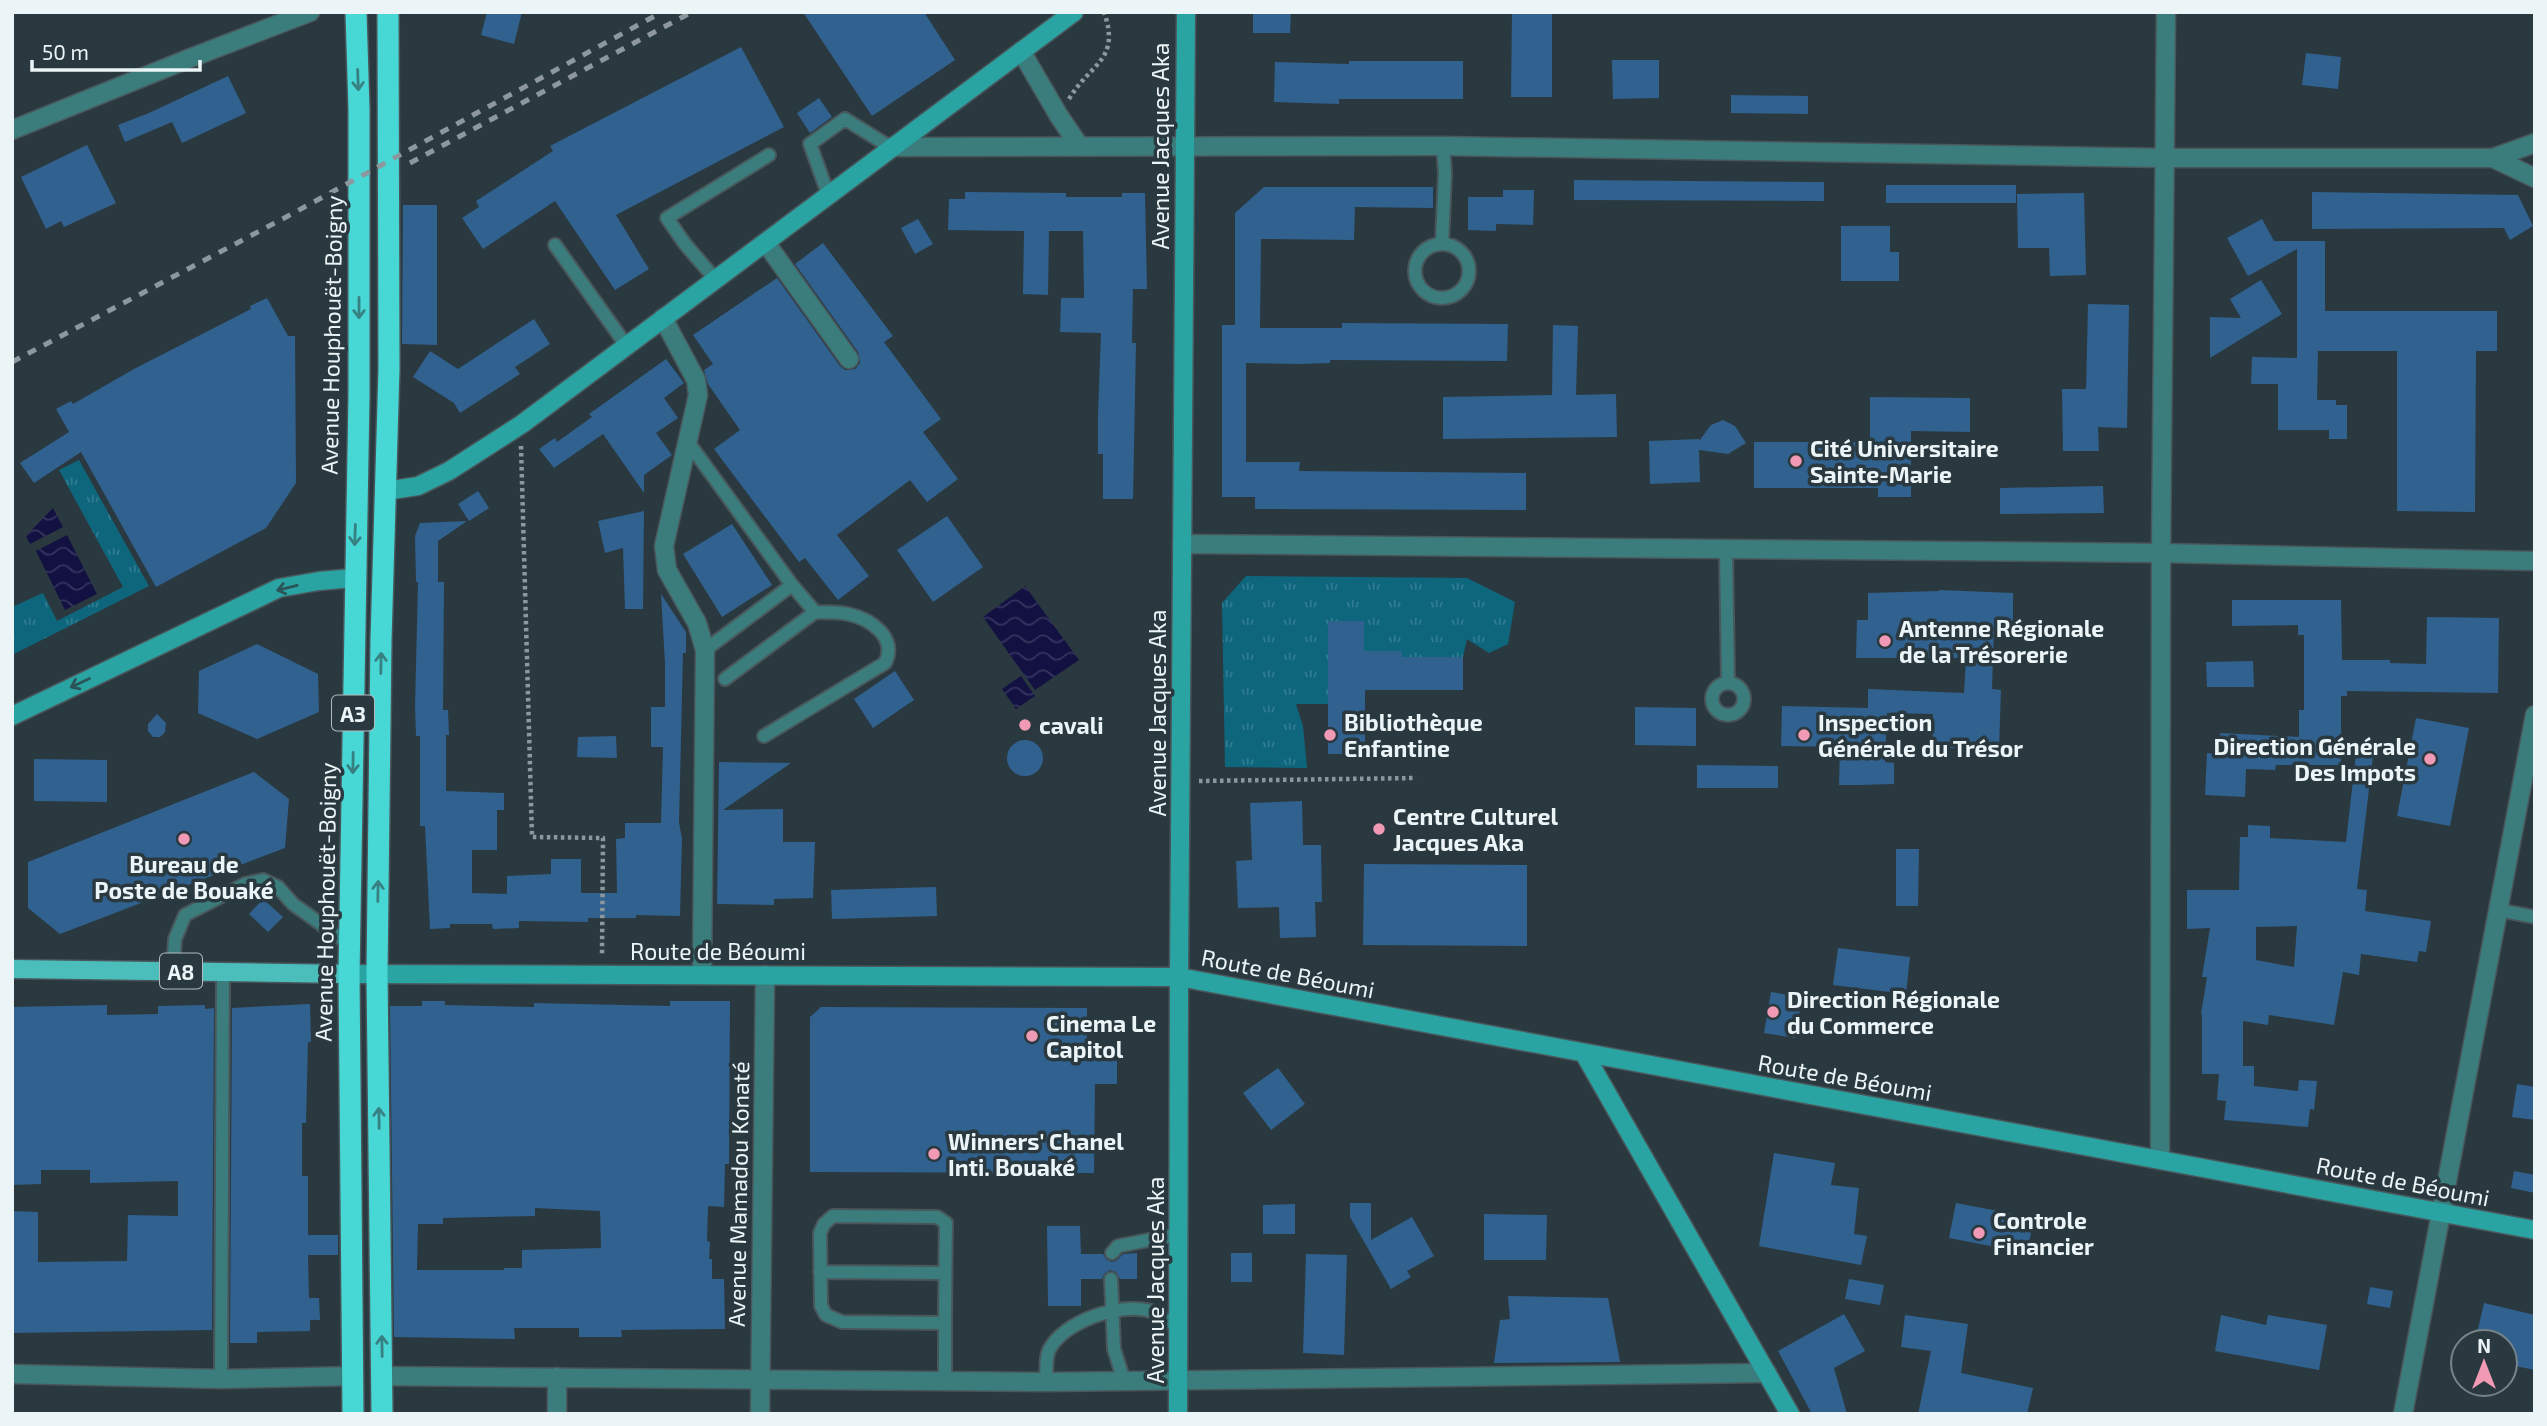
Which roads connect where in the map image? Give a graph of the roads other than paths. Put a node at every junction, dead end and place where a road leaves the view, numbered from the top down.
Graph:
1 (310, 12) edge
2 (356, 12) edge
3 (388, 12) edge
4 (1074, 12) edge
5 (1186, 12) edge
6 (2166, 12) edge
7 (1021, 51) junction
8 (12, 130) edge
9 (2535, 143) edge
10 (1184, 146) junction
11 (1443, 146) junction
12 (890, 147) junction
13 (1080, 147) junction
14 (769, 155) dead end
15 (2164, 158) junction
16 (2493, 158) junction
17 (2535, 178) edge
18 (828, 194) junction
19 (766, 243) junction
20 (1442, 244) junction
21 (555, 245) dead end
22 (716, 280) junction
23 (663, 318) junction
24 (626, 345) junction
25 (849, 359) dead end
26 (688, 442) junction
27 (386, 491) junction
28 (1182, 544) junction
29 (1726, 551) junction
30 (2161, 553) junction
31 (2535, 561) edge
32 (354, 578) junction
33 (792, 585) junction
34 (815, 612) junction
35 (705, 650) junction
36 (725, 679) dead end
37 (1728, 682) dead end
38 (2535, 715) edge
39 (12, 716) edge
40 (764, 736) dead end
41 (2498, 910) junction
42 (2535, 917) edge
43 (350, 945) junction
44 (12, 970) edge
45 (173, 971) junction
46 (223, 971) junction
47 (349, 974) junction
48 (377, 974) junction
49 (702, 975) junction
50 (765, 975) junction
51 (1179, 977) junction
52 (1586, 1055) junction
53 (2160, 1160) junction
54 (2441, 1213) junction
55 (2535, 1230) edge
56 (1180, 1234) junction
57 (1112, 1253) dead end
58 (820, 1272) junction
59 (946, 1273) junction
60 (1111, 1279) dead end
61 (1111, 1310) junction
62 (946, 1323) junction
63 (1178, 1328) junction
64 (1767, 1373) junction
65 (12, 1374) edge
66 (354, 1376) junction
67 (382, 1376) junction
68 (557, 1377) junction
69 (760, 1378) junction
70 (221, 1379) junction
71 (1124, 1381) junction
72 (945, 1382) junction
73 (1046, 1382) junction
74 (1178, 1382) junction
75 (354, 1414) edge
76 (383, 1414) edge
77 (557, 1414) edge
78 (760, 1414) edge
79 (1178, 1414) edge
80 (1790, 1414) edge
81 (2403, 1414) edge

1 - 8 street
2 -> 32 highway, Avenue Houphouët-Boigny / A3
3 - 27 highway, A3
4 - 7 street
5 - 10 street, Avenue Jacques Aka
6 - 15 street
7 - 12 street
7 - 13 street
9 - 16 street
10 - 11 street
10 - 13 street
10 - 28 street, Avenue Jacques Aka
11 - 15 street
11 - 20 lane
12 - 13 street
12 - 18 street
12 - 18 lane
14 - 22 lane
15 - 16 street
15 - 30 street
16 - 17 street
18 - 19 street
19 - 22 street
19 - 25 street
20 - 20 lane
21 - 24 lane
22 - 23 street
23 - 24 street
23 - 26 street
24 - 27 street
26 - 33 lane
26 - 35 street
48 -> 27 highway, A3
28 - 29 street
28 - 51 street, Avenue Jacques Aka
29 - 30 street
29 - 37 lane
30 - 31 street
30 - 53 street
32 -> 39 street
32 -> 43 highway, Avenue Houphouët-Boigny / A3
33 - 34 lane
33 - 35 lane
34 - 36 lane
34 - 40 lane
35 - 49 street
38 - 41 street
41 - 42 lane
41 - 54 street
43 - 45 lane
43 - 47 highway, Avenue Houphouët-Boigny / A3
44 - 45 main road, Route de Béoumi / A8
45 - 46 main road, Route de Béoumi / A8
46 - 47 main road, Route de Béoumi / A8
46 - 70 lane
47 - 48 street, Route de Béoumi / A8
47 - 66 highway, Avenue Houphouët-Boigny / A3
48 - 49 street, Route de Béoumi / A8
67 -> 48 highway, A3
49 - 50 street, Route de Béoumi / A8
50 - 51 street, Route de Béoumi / A8
50 - 69 street, Avenue Mamadou Konaté
51 - 52 street, Route de Béoumi / A8
51 - 56 street, Avenue Jacques Aka
52 - 53 street, Route de Béoumi / A8
52 - 64 street
53 - 54 street, Route de Béoumi / A8
54 - 55 street, Route de Béoumi / A8
54 - 81 street
56 - 57 lane
56 - 63 street, Avenue Jacques Aka
58 - 59 lane
58 - 59 lane
58 - 62 lane
59 - 62 lane
60 - 61 lane
61 - 63 lane
61 - 71 lane
61 - 73 lane
62 - 72 lane
63 - 74 street, Avenue Jacques Aka
64 - 74 street
64 - 80 street
65 - 70 street
66 - 70 street
66 - 75 highway, Avenue Houphouët-Boigny / A3
67 - 68 street
67 - 76 highway, A3
68 - 69 street
68 - 77 street
69 - 72 street
69 - 78 street, Avenue Mamadou Konaté
71 - 73 street
71 - 74 street
72 - 73 street
74 - 79 street, Avenue Jacques Aka

